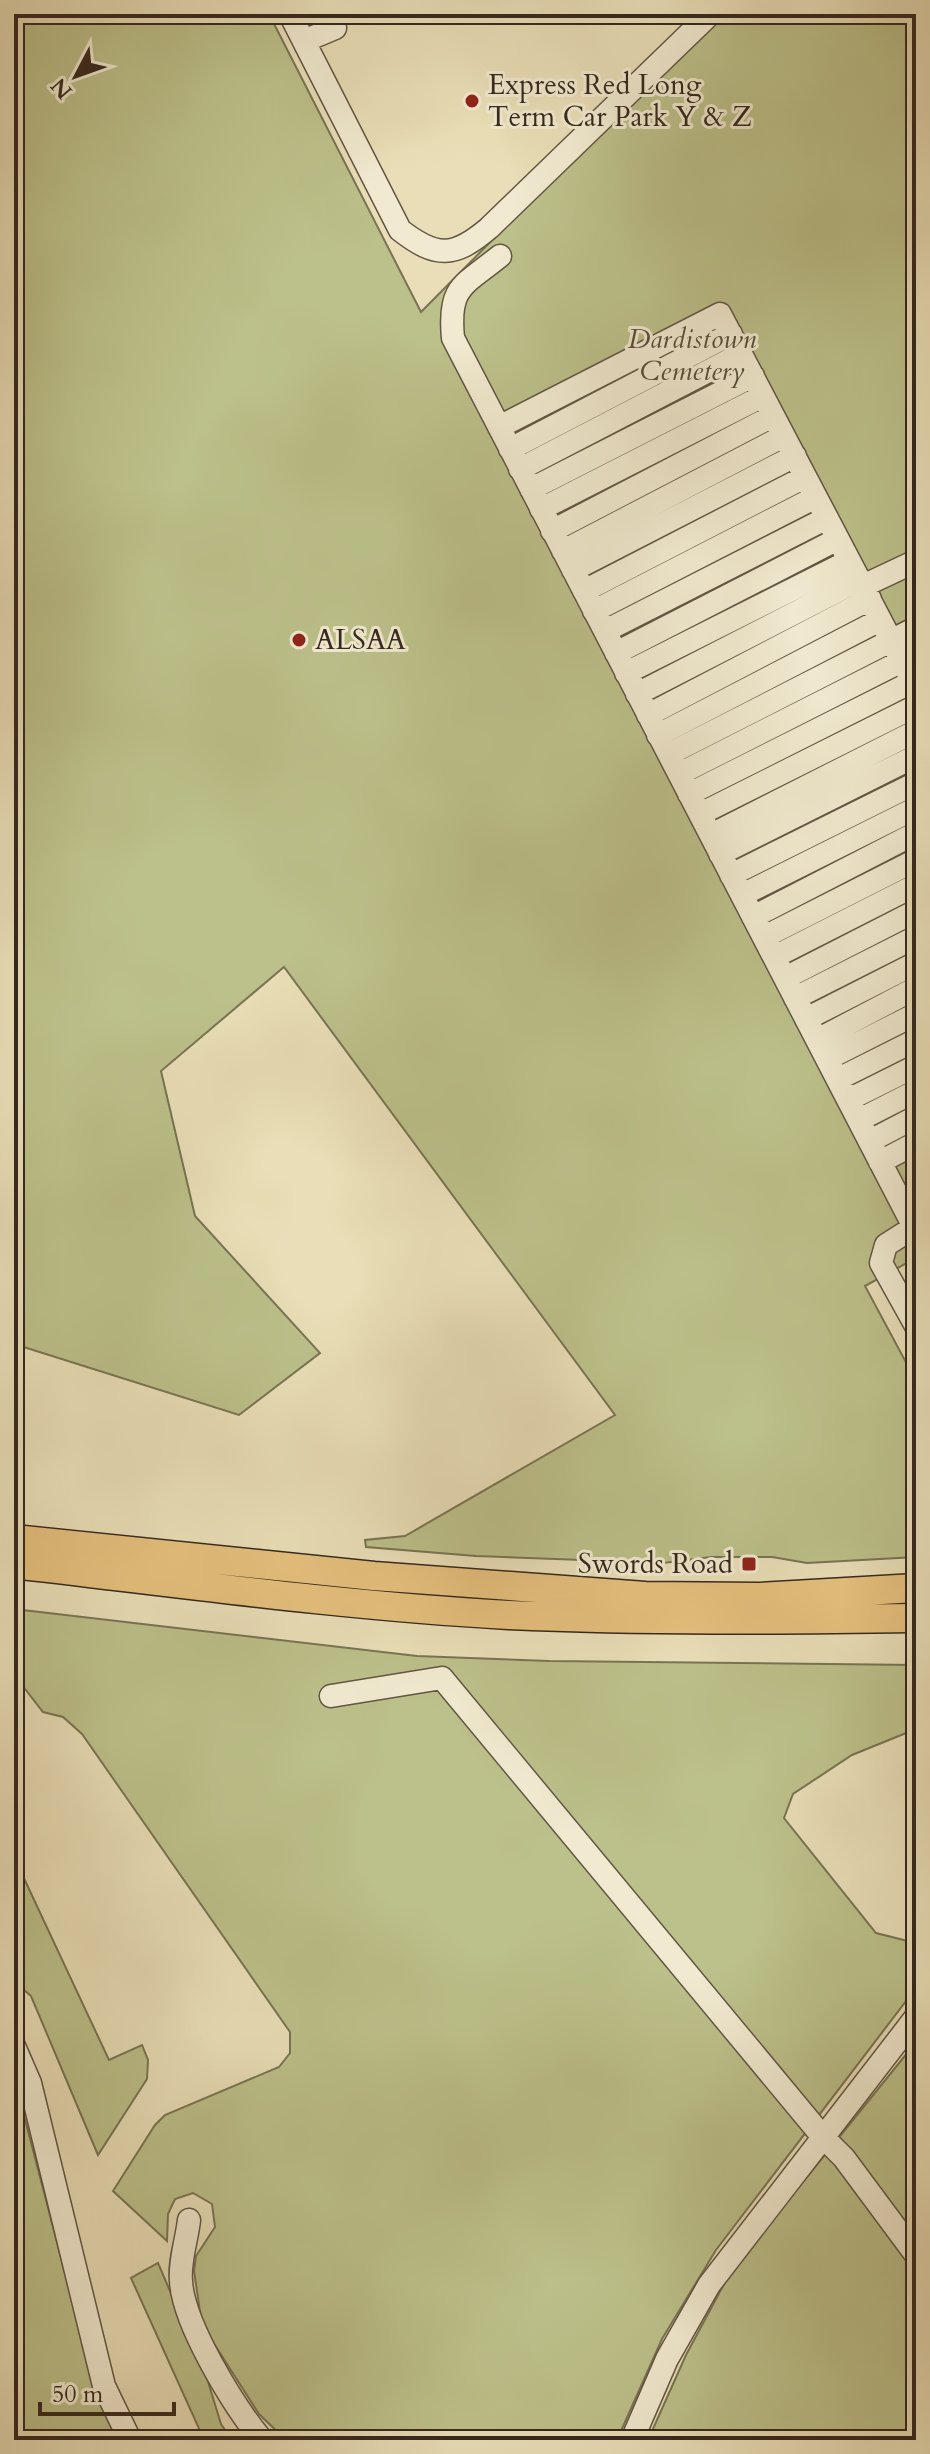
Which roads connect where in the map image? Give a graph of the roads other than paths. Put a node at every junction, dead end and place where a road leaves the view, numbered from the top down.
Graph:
1 (290, 14) edge
2 (710, 14) edge
3 (335, 28) dead end
4 (304, 41) junction
5 (500, 256) dead end
6 (736, 344) junction
7 (763, 396) junction
8 (499, 427) junction
9 (790, 446) junction
10 (520, 469) junction
11 (805, 477) junction
12 (816, 497) junction
13 (541, 509) junction
14 (827, 518) junction
15 (552, 531) junction
16 (838, 539) junction
17 (568, 561) junction
18 (916, 561) edge
19 (860, 581) junction
20 (589, 601) junction
21 (880, 620) junction
22 (916, 628) edge
23 (605, 631) junction
24 (891, 640) junction
25 (902, 661) junction
26 (621, 663) junction
27 (915, 683) edge
28 (637, 694) junction
29 (916, 706) edge
30 (916, 731) edge
31 (669, 754) junction
32 (916, 756) edge
33 (916, 783) edge
34 (916, 808) edge
35 (700, 814) junction
36 (916, 833) edge
37 (716, 844) junction
38 (916, 860) edge
39 (737, 885) junction
40 (916, 885) edge
41 (916, 911) edge
42 (753, 917) junction
43 (916, 937) edge
44 (769, 947) junction
45 (916, 963) edge
46 (785, 978) junction
47 (916, 988) edge
48 (795, 998) junction
49 (916, 1014) edge
50 (806, 1019) junction
51 (916, 1040) edge
52 (822, 1049) junction
53 (916, 1066) edge
54 (838, 1079) junction
55 (916, 1091) edge
56 (854, 1110) junction
57 (916, 1117) edge
58 (870, 1141) junction
59 (916, 1143) edge
60 (880, 1162) junction
61 (915, 1226) edge
62 (916, 1326) edge
63 (14, 1539) edge
64 (14, 1564) edge
65 (916, 1588) edge
66 (916, 1618) edge
67 (331, 1696) dead end
68 (916, 2017) edge
69 (14, 2046) edge
70 (822, 2136) junction
71 (189, 2220) dead end
72 (916, 2255) edge
73 (130, 2440) edge
74 (262, 2440) edge
75 (632, 2440) edge

1 - 4 lane
2 - 4 lane
3 - 4 lane
5 - 8 lane
6 - 7 lane
6 - 8 lane
6 - 10 lane
7 - 9 lane
7 - 10 lane
7 - 13 lane
7 - 15 lane
8 - 10 lane
9 - 11 lane
9 - 17 lane
10 - 13 lane
11 - 12 lane
11 - 20 lane
12 - 14 lane
12 - 20 lane
13 - 15 lane
14 - 16 lane
14 - 23 lane
15 - 17 lane
16 - 19 lane
16 - 26 lane
17 - 20 lane
18 - 19 lane
19 - 21 lane
19 - 26 lane
19 - 28 lane
19 - 31 lane
20 - 23 lane
21 - 24 lane
21 - 31 lane
22 - 24 lane
23 - 26 lane
24 - 25 lane
24 - 31 lane
25 - 27 lane
25 - 31 lane
26 - 28 lane
27 - 31 lane
28 - 31 lane
29 - 35 lane
30 - 37 lane
31 - 35 lane
32 - 37 lane
33 - 39 lane
34 - 39 lane
35 - 37 lane
36 - 42 lane
37 - 39 lane
38 - 44 lane
39 - 42 lane
40 - 44 lane
41 - 46 lane
42 - 44 lane
43 - 48 lane
44 - 46 lane
45 - 50 lane
46 - 48 lane
47 - 52 lane
48 - 50 lane
49 - 52 lane
50 - 52 lane
51 - 54 lane
52 - 54 lane
53 - 56 lane
54 - 56 lane
55 - 56 lane
56 - 58 lane
57 - 58 lane
58 - 60 lane
59 - 60 lane
60 - 61 lane
61 - 62 lane
63 - 65 main road
64 - 66 main road
67 - 70 lane
68 - 70 lane
69 - 73 lane
70 - 72 lane
70 - 75 lane
71 - 74 lane

